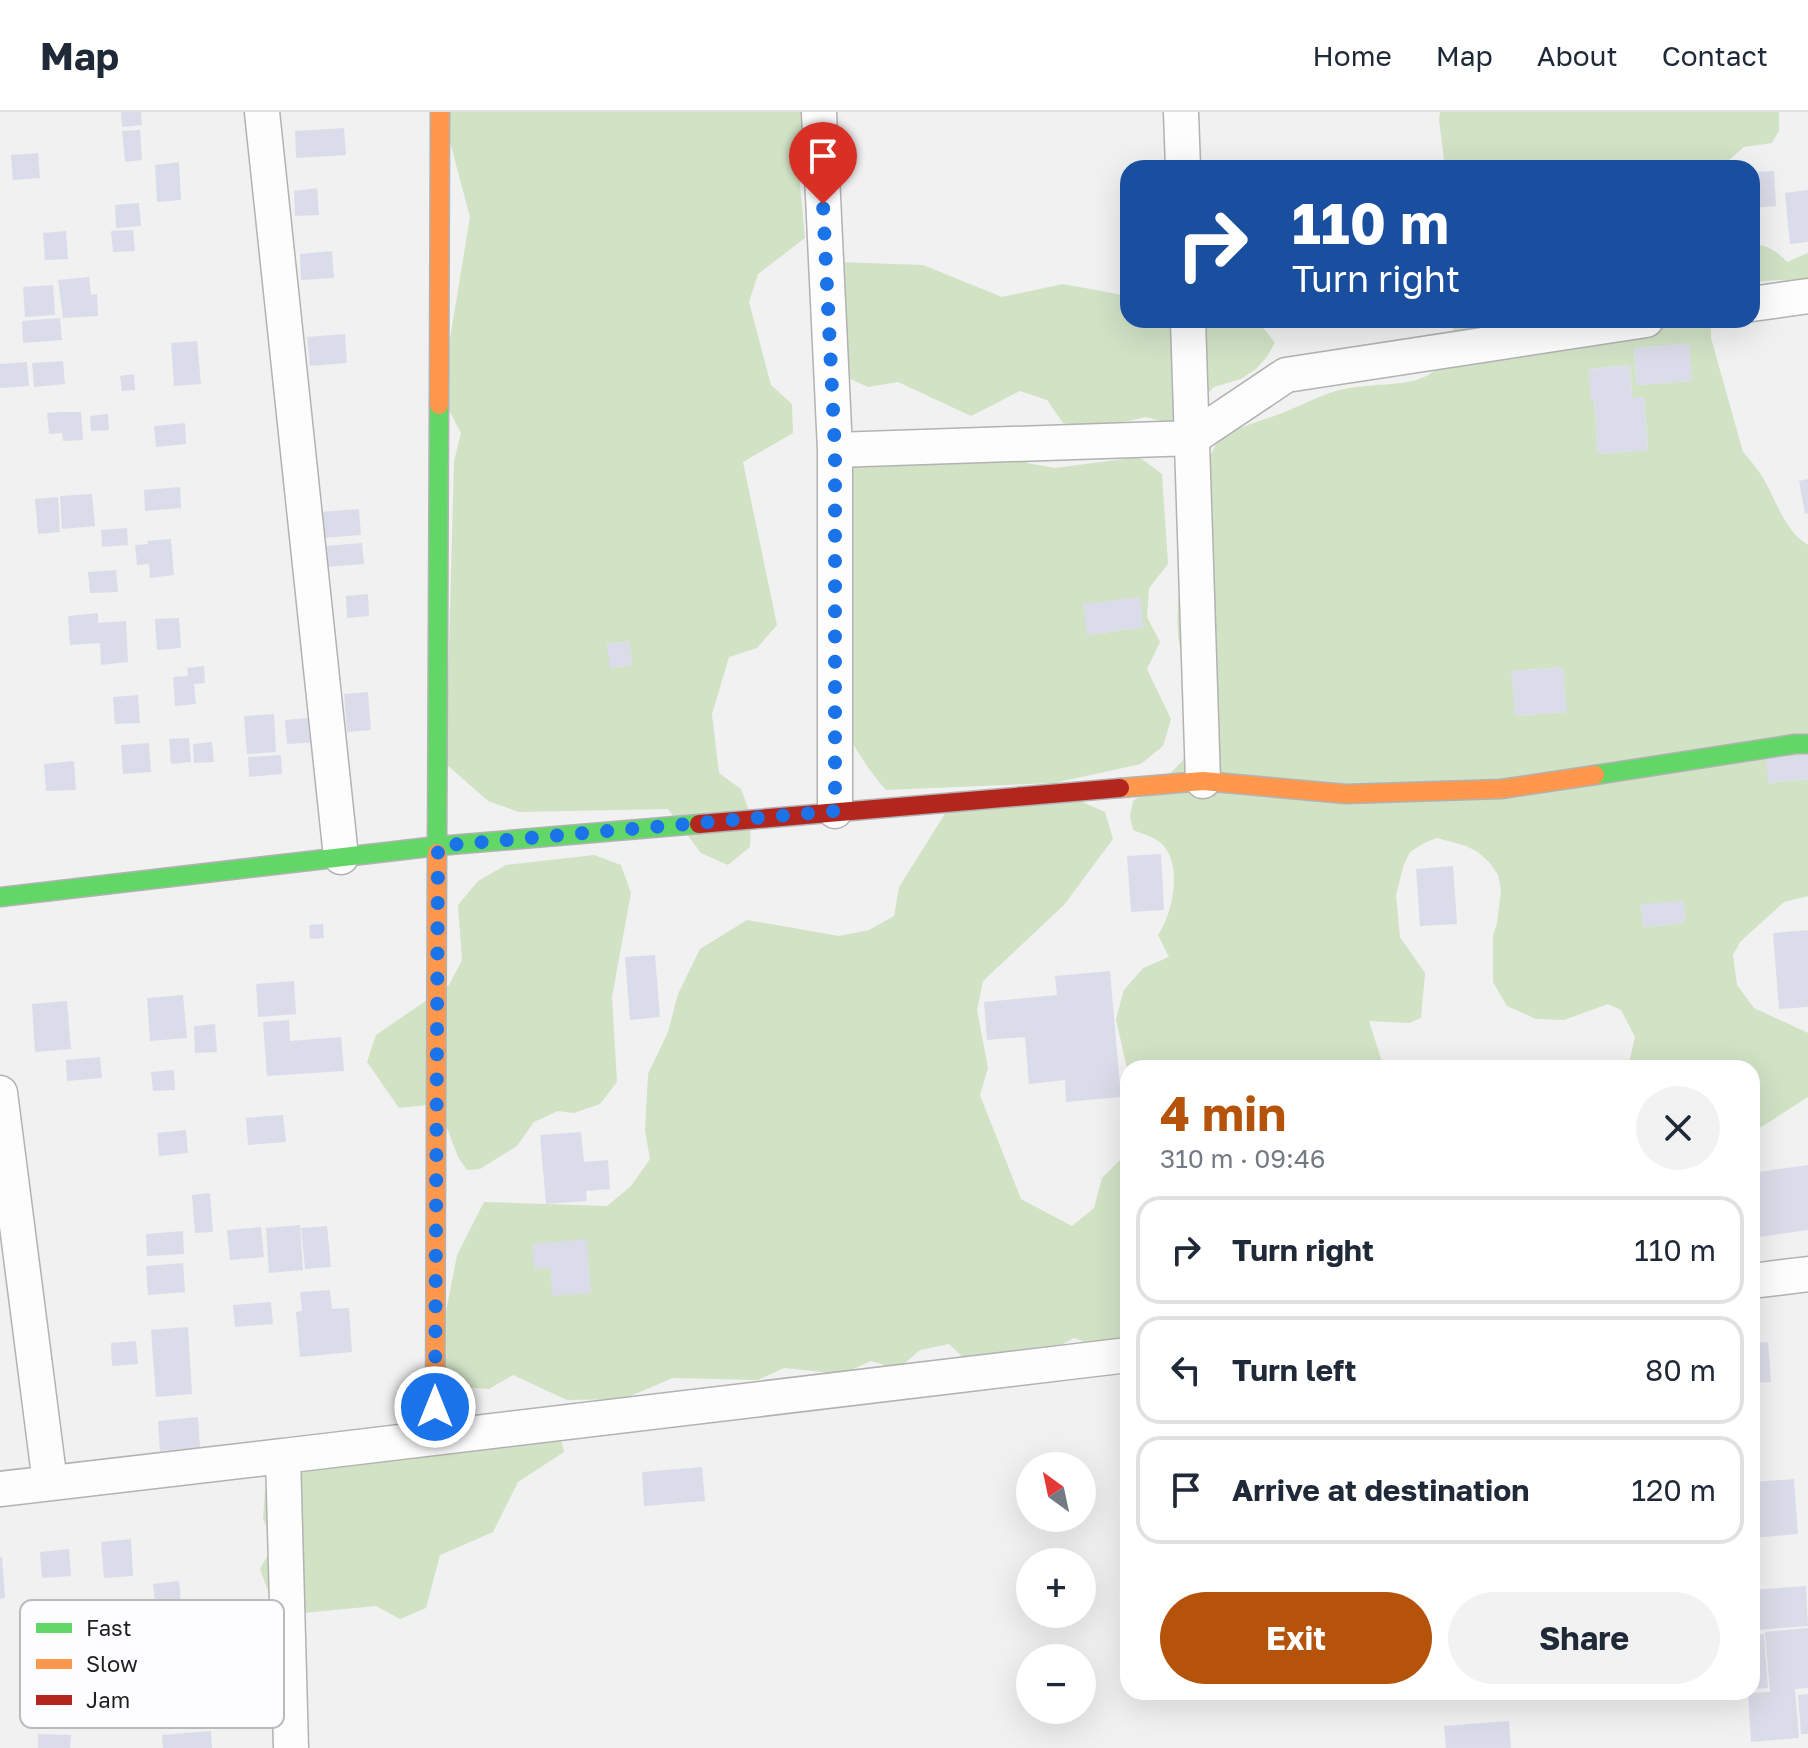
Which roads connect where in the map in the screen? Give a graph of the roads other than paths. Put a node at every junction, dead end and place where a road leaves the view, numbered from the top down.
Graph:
1 (262, 112) edge
2 (440, 112) edge
3 (819, 112) edge
4 (1181, 112) edge
5 (1183, 160) edge
6 (1808, 296) edge
7 (1760, 303) edge
8 (1188, 328) edge
9 (1594, 328) edge
10 (1192, 438) junction
11 (835, 450) junction
12 (1808, 744) edge
13 (1203, 781) junction
14 (835, 811) junction
15 (438, 846) junction
16 (341, 857) junction
17 (0, 897) edge
18 (0, 1093) edge
19 (1808, 1274) edge
20 (1760, 1280) edge
21 (1120, 1356) edge
22 (435, 1438) junction
23 (283, 1456) junction
24 (50, 1483) junction
25 (0, 1489) edge
26 (291, 1748) edge

1 - 16 street
2 - 15 street
3 - 11 street
4 - 5 street
6 - 7 street
8 - 10 street
9 - 10 street
10 - 11 street
10 - 13 street
11 - 14 street
12 - 13 street
13 - 14 street
14 - 15 street
15 - 16 street
15 - 22 street
16 - 17 street
18 - 24 street
19 - 20 street
21 - 22 street
22 - 23 street
23 - 24 street
23 - 26 street
24 - 25 street

